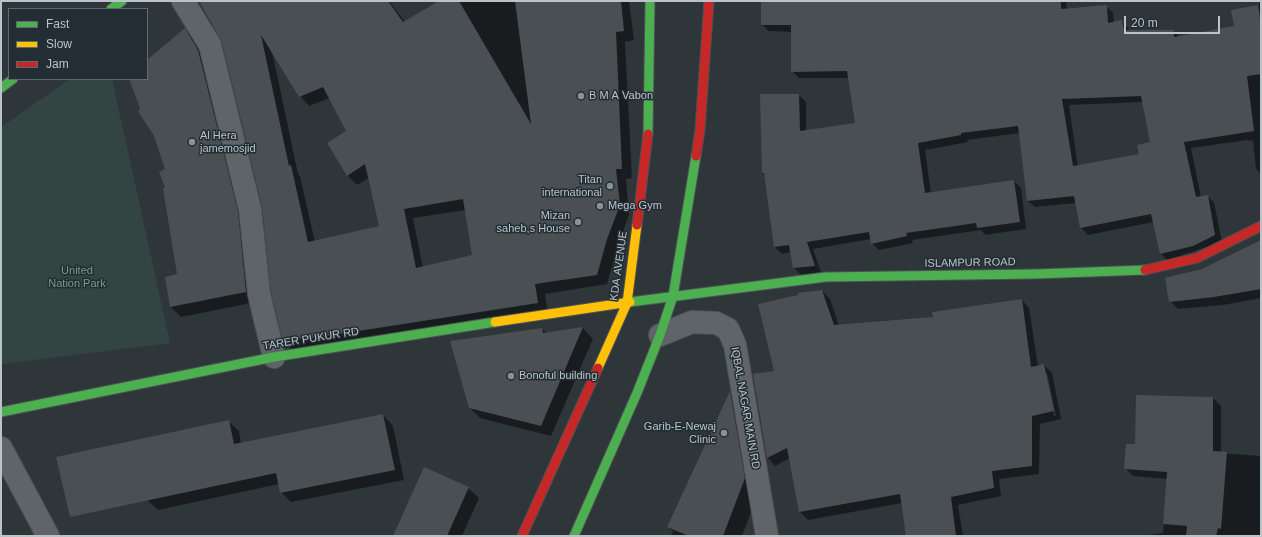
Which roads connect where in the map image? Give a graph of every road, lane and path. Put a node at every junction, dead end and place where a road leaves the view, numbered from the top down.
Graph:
1 (122, 1) edge
2 (183, 1) edge
3 (650, 1) edge
4 (709, 1) edge
5 (112, 8) edge
6 (13, 80) edge
7 (1, 88) edge
8 (1261, 226) edge
9 (673, 296) junction
10 (627, 303) junction
11 (660, 335) junction
12 (274, 357) junction
13 (1, 412) edge
14 (1, 448) edge
15 (48, 536) edge
16 (522, 536) edge
17 (574, 536) edge
18 (767, 536) edge

1 - 5 main road
2 - 12 street
3 - 10 main road, KDA AVENUE
4 - 9 main road
6 - 7 main road
8 - 9 main road, ISLAMPUR ROAD
9 - 10 main road, ISLAMPUR ROAD
9 - 11 main road
10 - 12 main road, TARER PUKUR RD
10 - 16 main road, KDA AVENUE
11 - 17 main road
11 - 18 street, IQBAL NAGAR MAIN RD
12 - 13 main road, TARER PUKUR RD
14 - 15 street

